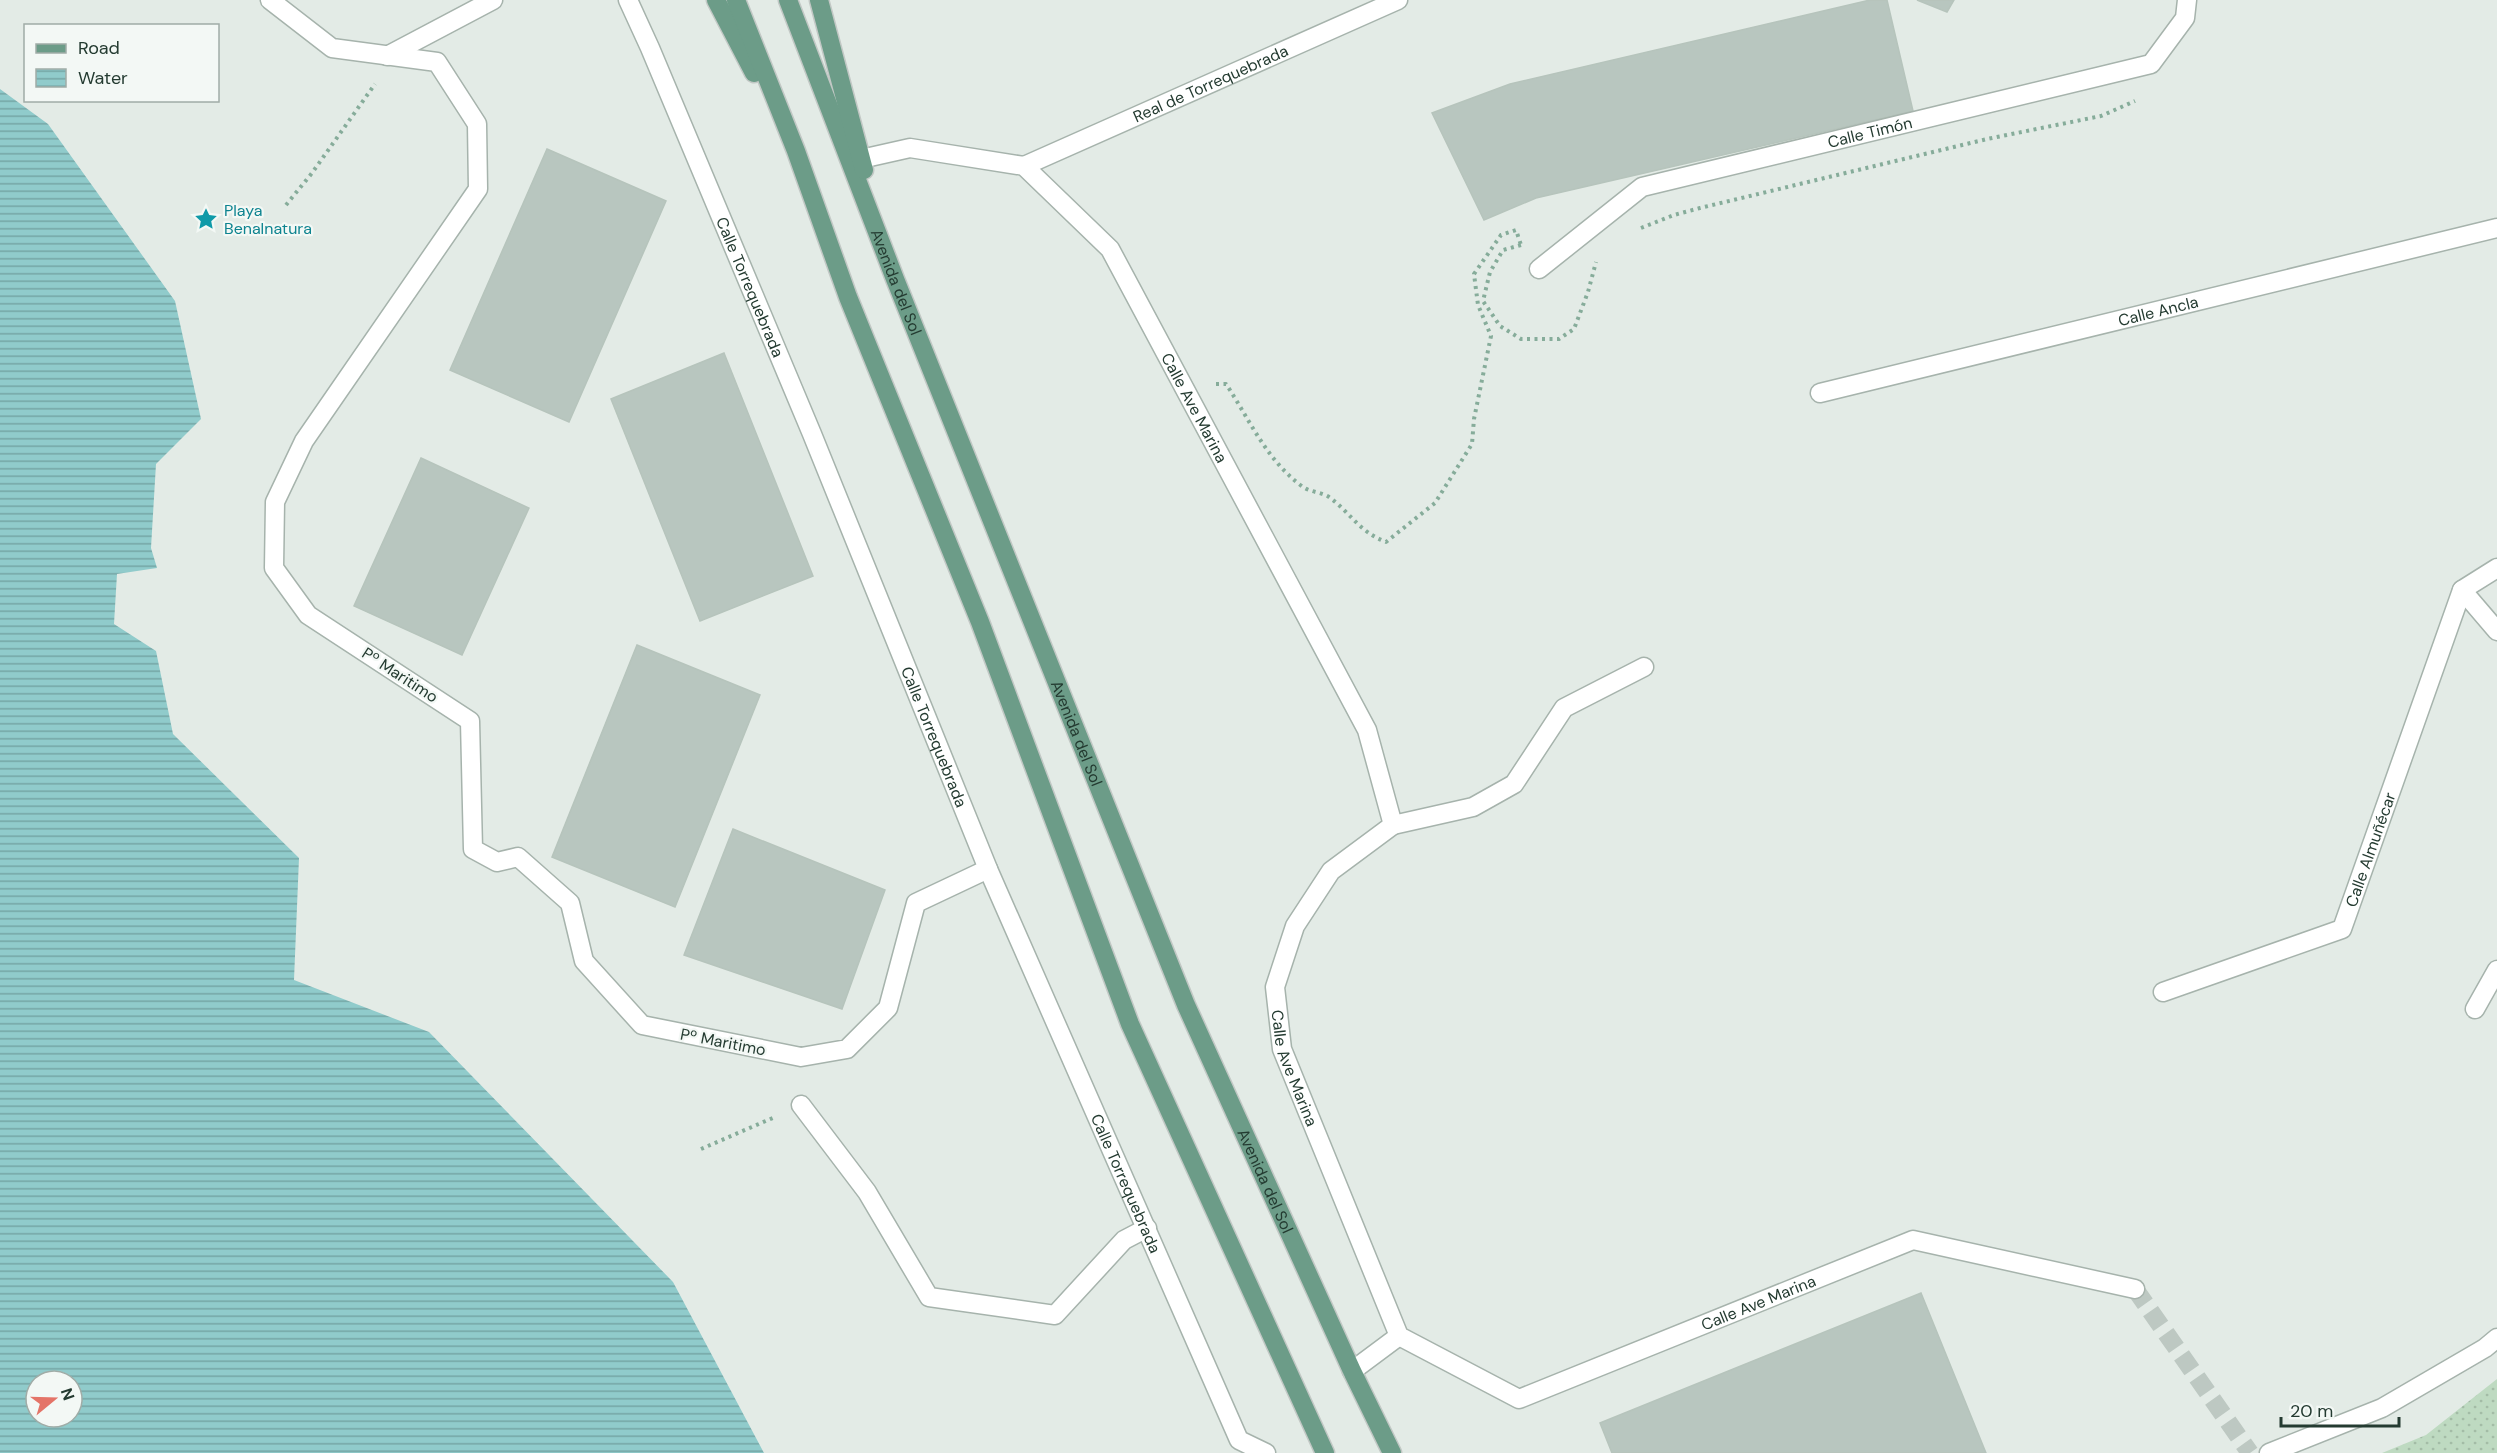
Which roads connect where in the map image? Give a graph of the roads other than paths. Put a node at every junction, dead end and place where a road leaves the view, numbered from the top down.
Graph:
1 (270, 0) edge
2 (493, 0) edge
3 (628, 0) edge
4 (716, 0) edge
5 (736, 0) edge
6 (788, 0) edge
7 (819, 0) edge
8 (1398, 0) edge
9 (2187, 0) edge
10 (387, 56) junction
11 (796, 151) junction
12 (861, 159) junction
13 (1024, 166) junction
14 (2497, 228) edge
15 (1539, 269) dead end
16 (895, 279) junction
17 (1820, 393) dead end
18 (2497, 568) edge
19 (2462, 590) junction
20 (2497, 631) edge
21 (1644, 667) dead end
22 (1393, 825) junction
23 (988, 869) junction
24 (2497, 970) edge
25 (2163, 992) dead end
26 (2475, 1009) dead end
27 (801, 1105) road end
28 (1147, 1228) junction
29 (2135, 1289) tunnel mouth
30 (1399, 1336) junction
31 (2497, 1338) edge
32 (1352, 1371) junction
33 (1266, 1453) edge
34 (1325, 1453) edge
35 (1392, 1453) edge
36 (2269, 1453) edge

1 - 10 street, Pº Maritimo
2 - 10 street
3 - 23 street, Calle Torrequebrada
4 - 11 main road
5 - 11 main road
6 - 16 main road, Avenida del Sol
7 - 12 main road
8 - 13 street, Real de Torrequebrada
9 - 15 street, Calle Timón
10 - 23 street, Pº Maritimo
11 - 34 main road
12 - 13 street
12 - 16 main road
13 - 22 street, Calle Ave Marina
14 - 17 street, Calle Ancla
16 - 32 main road, Avenida del Sol
18 - 19 street
19 - 20 street
19 - 25 street, Calle Almuñécar
21 - 22 street, Calle Ave Marina
22 - 30 street, Calle Ave Marina
23 - 28 street, Calle Torrequebrada
24 - 26 street
27 - 28 street
28 - 33 street, Calle Torrequebrada
29 - 30 street, Calle Ave Marina
30 - 32 street
31 - 36 street
32 - 35 main road, Avenida del Sol

